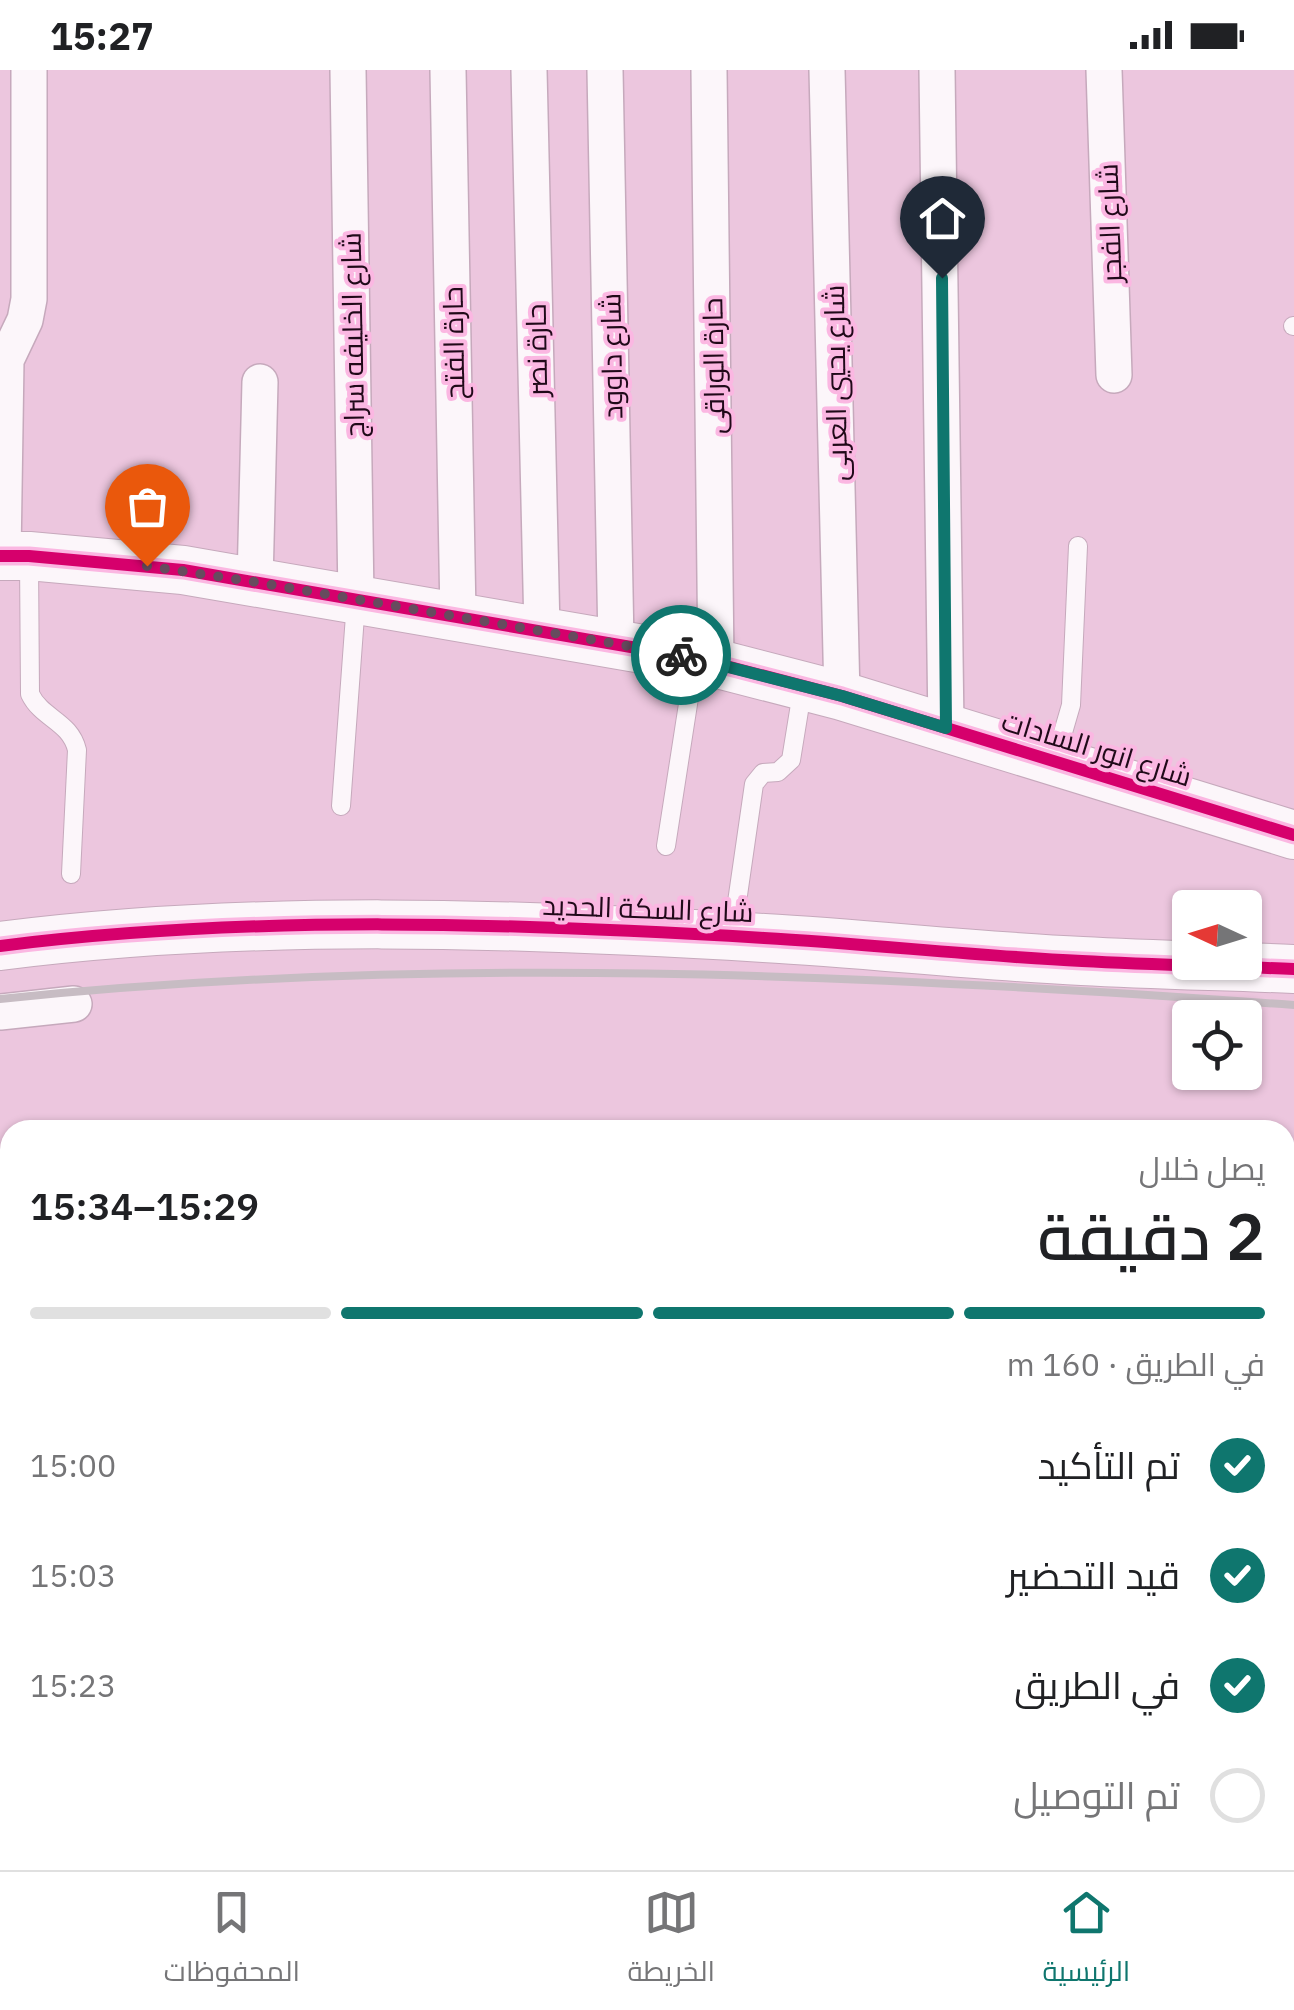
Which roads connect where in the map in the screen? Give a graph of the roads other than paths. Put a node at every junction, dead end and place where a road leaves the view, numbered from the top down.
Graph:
1 (28, 70) edge
2 (348, 70) edge
3 (448, 70) edge
4 (529, 70) edge
5 (605, 70) edge
6 (709, 70) edge
7 (827, 70) edge
8 (937, 70) edge
9 (1104, 70) edge
10 (1114, 375) dead end
11 (260, 382) dead end
12 (1078, 546) dead end
13 (11, 556) edge
14 (255, 582) junction
15 (356, 599) junction
16 (458, 616) junction
17 (542, 630) junction
18 (616, 642) junction
19 (706, 660) junction
20 (822, 690) junction
21 (946, 728) junction
22 (1055, 761) junction
23 (341, 806) dead end
24 (1294, 835) edge
25 (666, 846) dead end
26 (71, 874) dead end
27 (737, 902) dead end
28 (0, 946) edge
29 (1294, 969) edge
30 (74, 1004) dead end
31 (0, 1012) edge

1 - 13 street
2 - 15 street, شارع الخليفه سراج
3 - 16 street, حارة الفتح
4 - 17 street, حارة نصر
5 - 18 street, شارع داوود
6 - 19 street, حارة الوراقى
7 - 20 street, شارع يحيي العربى
8 - 21 street
9 - 10 street, شارع الفجر
11 - 14 street
12 - 22 lane
13 - 14 street, شارع انور السادات
13 - 26 lane
14 - 15 street, شارع انور السادات
15 - 16 street, شارع انور السادات
15 - 23 lane
16 - 17 street, شارع انور السادات
17 - 18 street, شارع انور السادات
18 - 19 street, شارع انور السادات
19 - 20 street, شارع انور السادات
19 - 25 lane
20 - 21 street, شارع انور السادات
20 - 27 lane
21 - 22 street, شارع انور السادات
22 - 24 street, شارع انور السادات
28 - 29 street, شارع السكة الحديد
30 - 31 street

